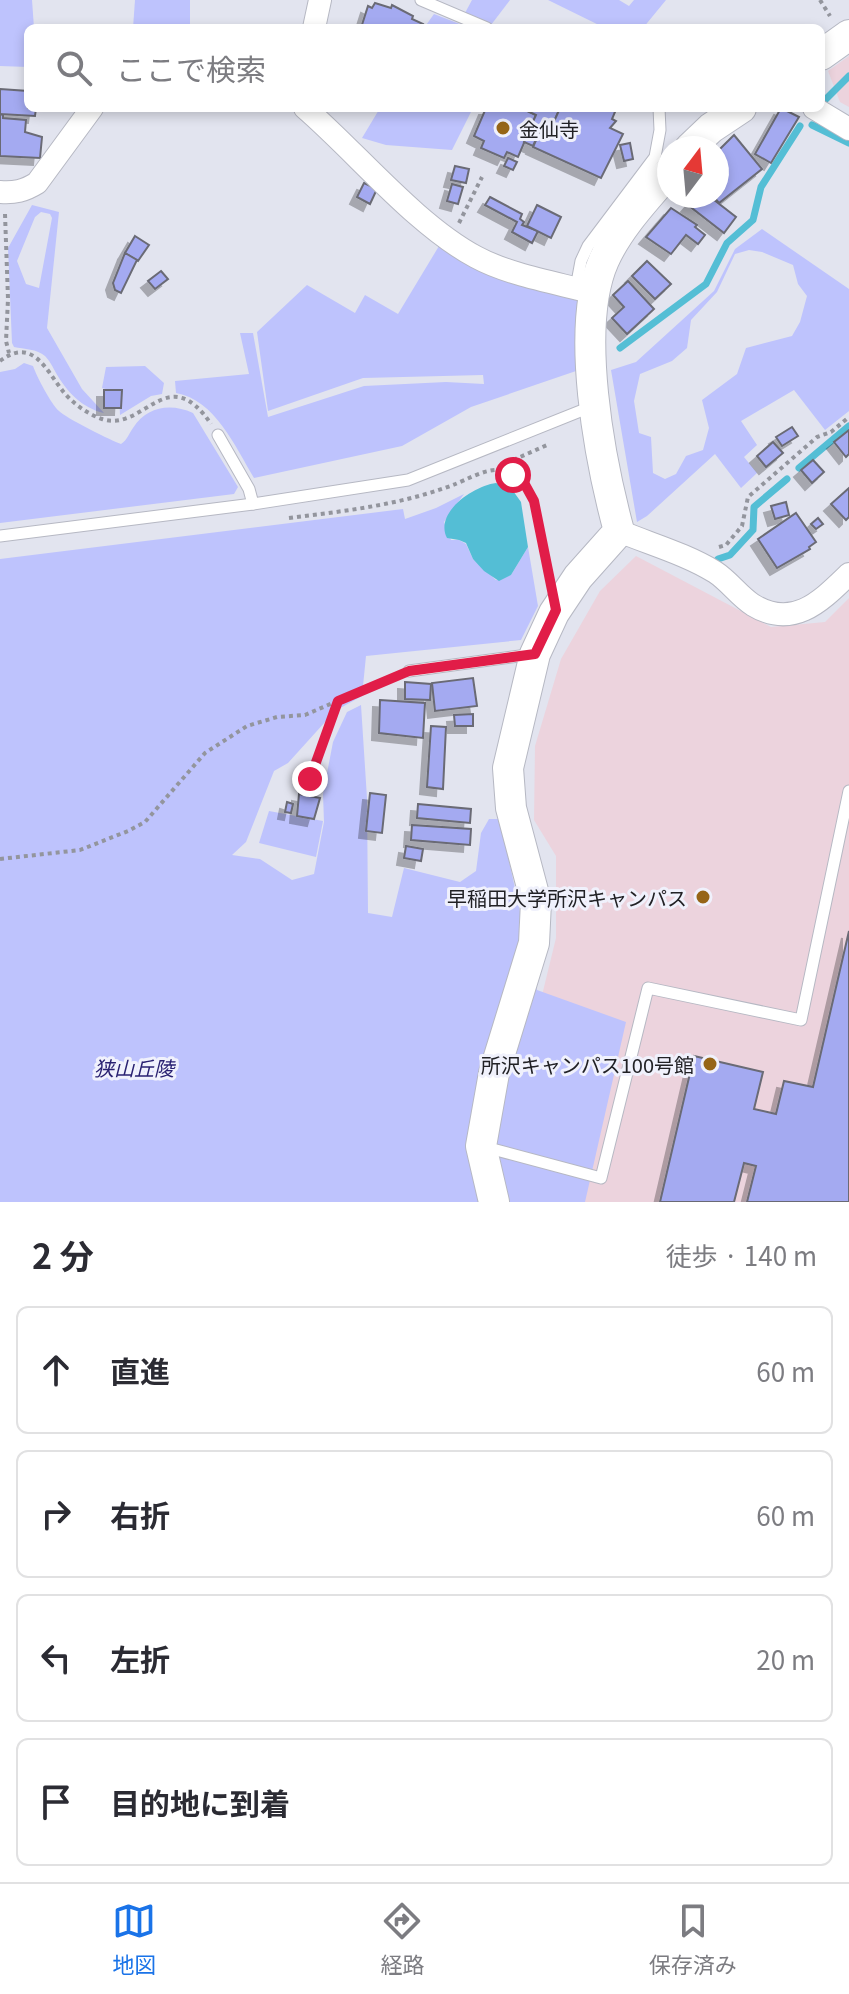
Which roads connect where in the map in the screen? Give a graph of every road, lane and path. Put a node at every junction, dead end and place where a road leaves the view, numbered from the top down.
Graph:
1 (320, 0) edge
2 (421, 0) edge
3 (315, 24) edge
4 (478, 24) edge
5 (849, 35) edge
6 (825, 52) edge
7 (89, 112) edge
8 (310, 112) edge
9 (659, 112) edge
10 (735, 112) edge
11 (821, 112) edge
12 (849, 129) edge
13 (703, 136) edge
14 (482, 177) dead end
15 (657, 186) edge
16 (2, 192) edge
17 (449, 238) junction
18 (585, 291) junction
19 (10, 354) junction
20 (0, 361) edge
21 (595, 406) junction
22 (849, 417) edge
23 (218, 435) joint
24 (253, 504) junction
25 (284, 518) dead end
26 (619, 531) junction
27 (0, 536) edge
28 (699, 563) junction
29 (849, 574) edge
30 (556, 610) junction
31 (535, 654) junction
32 (409, 671) joint
33 (338, 701) junction
34 (310, 779) dead end
35 (849, 791) edge
36 (0, 859) edge
37 (481, 1146) junction
38 (494, 1202) edge

1 - 3 street
2 - 4 lane
5 - 6 street
7 - 16 street
8 - 17 street
9 - 18 lane
10 - 13 street
11 - 12 street
14 - 17 path
15 - 18 street
16 - 19 path
17 - 18 street
18 - 21 street
19 - 20 path
19 - 23 path
21 - 24 lane
21 - 26 street
22 - 28 path
23 - 24 lane
24 - 27 lane
25 - 30 path
26 - 28 street
26 - 30 street
28 - 29 street
30 - 31 street
31 - 32 lane
31 - 37 street
32 - 33 path
33 - 34 path
33 - 36 path
35 - 37 lane
37 - 38 street

